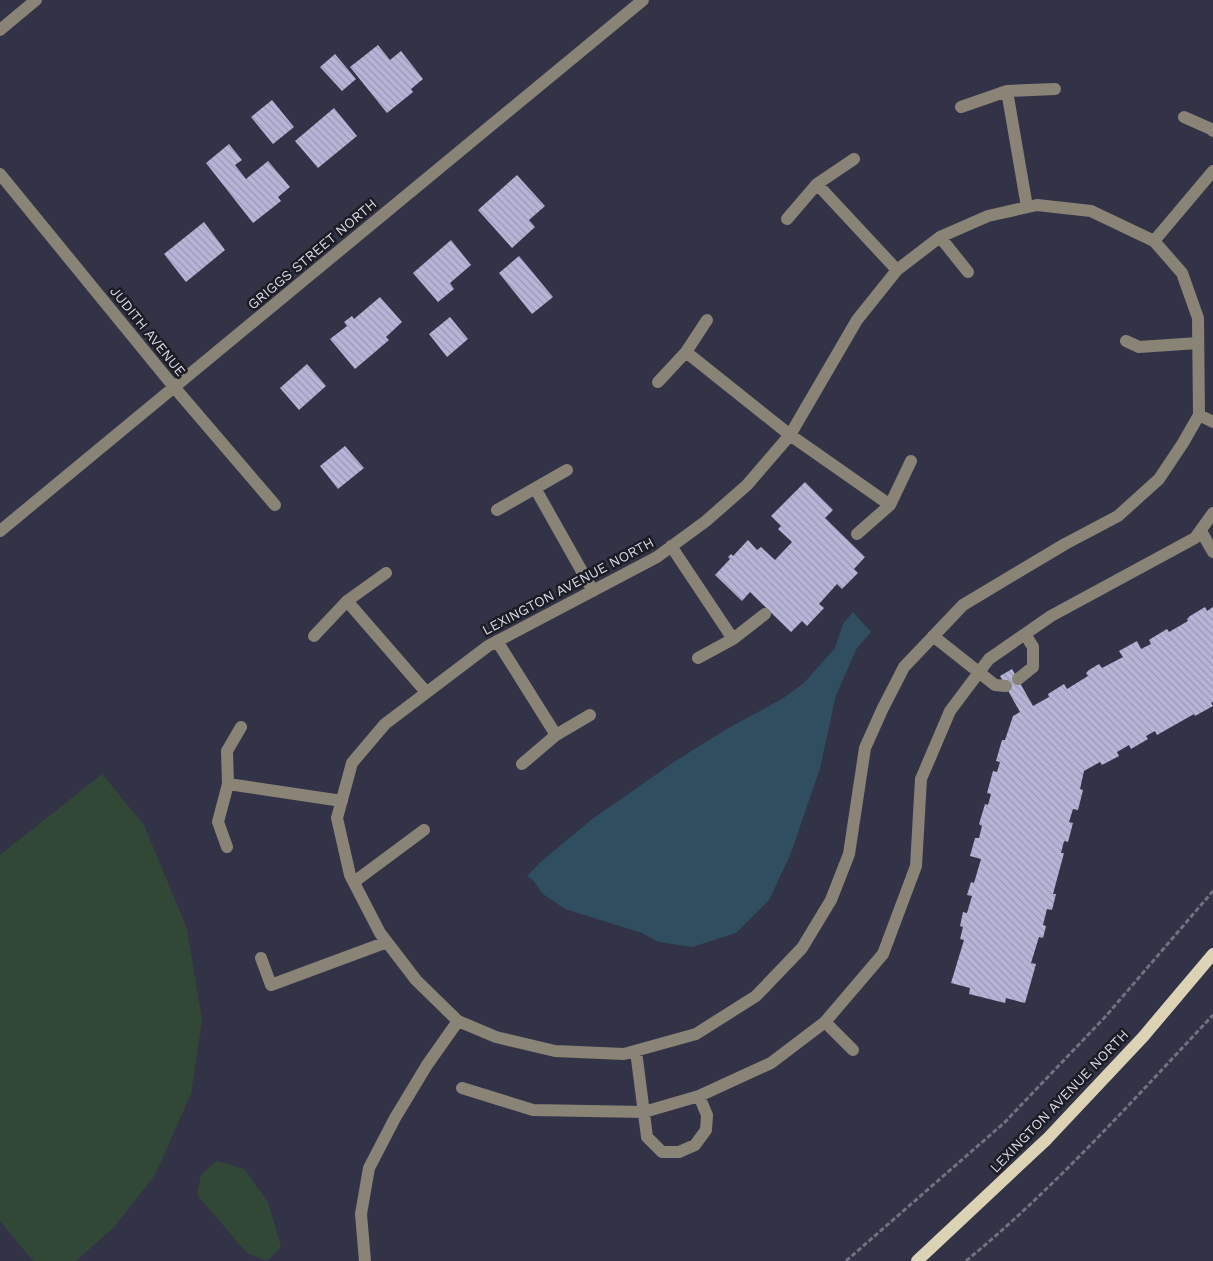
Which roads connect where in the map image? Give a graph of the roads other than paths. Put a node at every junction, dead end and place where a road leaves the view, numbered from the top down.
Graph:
1 (36, 0) edge
2 (642, 0) edge
3 (0, 30) edge
4 (1055, 89) dead end
5 (1007, 91) junction
6 (961, 107) dead end
7 (1184, 117) dead end
8 (1213, 131) edge
9 (854, 159) dead end
10 (1213, 171) edge
11 (0, 174) edge
12 (816, 184) junction
13 (1026, 207) junction
14 (787, 219) dead end
15 (940, 237) junction
16 (1154, 240) junction
17 (897, 270) junction
18 (968, 272) dead end
19 (707, 320) dead end
20 (1126, 341) dead end
21 (1198, 343) junction
22 (686, 352) junction
23 (658, 382) dead end
24 (174, 387) junction
25 (1199, 415) junction
26 (1213, 422) edge
27 (790, 435) junction
28 (911, 461) dead end
29 (566, 470) dead end
30 (535, 488) junction
31 (275, 505) dead end
32 (890, 505) junction
33 (497, 510) dead end
34 (1213, 513) edge
35 (0, 530) edge
36 (1201, 531) junction
37 (857, 534) dead end
38 (671, 546) junction
39 (1213, 552) edge
40 (386, 573) dead end
41 (593, 591) junction
42 (347, 602) junction
43 (765, 614) dead end
44 (1026, 634) junction
45 (314, 636) dead end
46 (933, 636) junction
47 (733, 639) junction
48 (496, 641) junction
49 (698, 658) dead end
50 (978, 673) junction
51 (1018, 679) dead end
52 (1006, 686) dead end
53 (426, 692) junction
54 (590, 715) dead end
55 (241, 727) dead end
56 (556, 734) junction
57 (522, 764) dead end
58 (228, 784) junction
59 (342, 801) junction
60 (424, 830) dead end
61 (227, 846) dead end
62 (354, 882) junction
63 (387, 942) junction
64 (1213, 954) edge
65 (261, 958) dead end
66 (458, 1022) junction
67 (825, 1022) junction
68 (854, 1050) dead end
69 (636, 1051) junction
70 (462, 1088) dead end
71 (700, 1096) junction
72 (644, 1112) junction
73 (365, 1261) edge
74 (917, 1261) edge

1 - 3 street
2 - 24 street, GRIGGS STREET NORTH
4 - 5 street
5 - 6 street
5 - 13 street
7 - 8 street
9 - 12 street
10 - 16 street
11 - 24 street, JUDITH AVENUE
12 - 14 street
12 - 17 street
13 - 15 street, LEXINGTON AVENUE NORTH
13 - 16 street, LEXINGTON AVENUE NORTH
15 - 17 street, LEXINGTON AVENUE NORTH
15 - 18 street
16 - 21 street, LEXINGTON AVENUE NORTH
17 - 27 street, LEXINGTON AVENUE NORTH
19 - 22 street
20 - 21 street
21 - 25 street, LEXINGTON AVENUE NORTH
22 - 23 street
22 - 27 street
24 - 31 street, JUDITH AVENUE
24 - 35 street, GRIGGS STREET NORTH
25 - 26 street
25 - 46 street, LEXINGTON AVENUE NORTH
27 - 32 street
27 - 38 street, LEXINGTON AVENUE NORTH
28 - 32 street
29 - 30 street
30 - 33 street
30 - 41 street
32 - 37 street
34 - 36 street
36 - 39 street
36 - 44 street
38 - 41 street, LEXINGTON AVENUE NORTH
38 - 47 street
40 - 42 street
41 - 48 street, LEXINGTON AVENUE NORTH
42 - 45 street
42 - 53 street
43 - 47 street
44 - 50 street
44 - 51 street
46 - 50 street
46 - 69 street, LEXINGTON AVENUE NORTH
47 - 49 street
48 - 53 street, LEXINGTON AVENUE NORTH
48 - 56 street
50 - 52 street
50 - 67 street
53 - 59 street, LEXINGTON AVENUE NORTH
54 - 56 street
55 - 58 street
56 - 57 street
58 - 59 street
58 - 61 street
59 - 62 street, LEXINGTON AVENUE NORTH
60 - 62 street
62 - 63 street, LEXINGTON AVENUE NORTH
63 - 65 street
63 - 66 street, LEXINGTON AVENUE NORTH
64 - 74 main road, LEXINGTON AVENUE NORTH
66 - 69 street, LEXINGTON AVENUE NORTH
66 - 73 street
67 - 68 street
67 - 71 street
69 - 72 street
70 - 72 street
71 - 72 street
71 - 72 street

